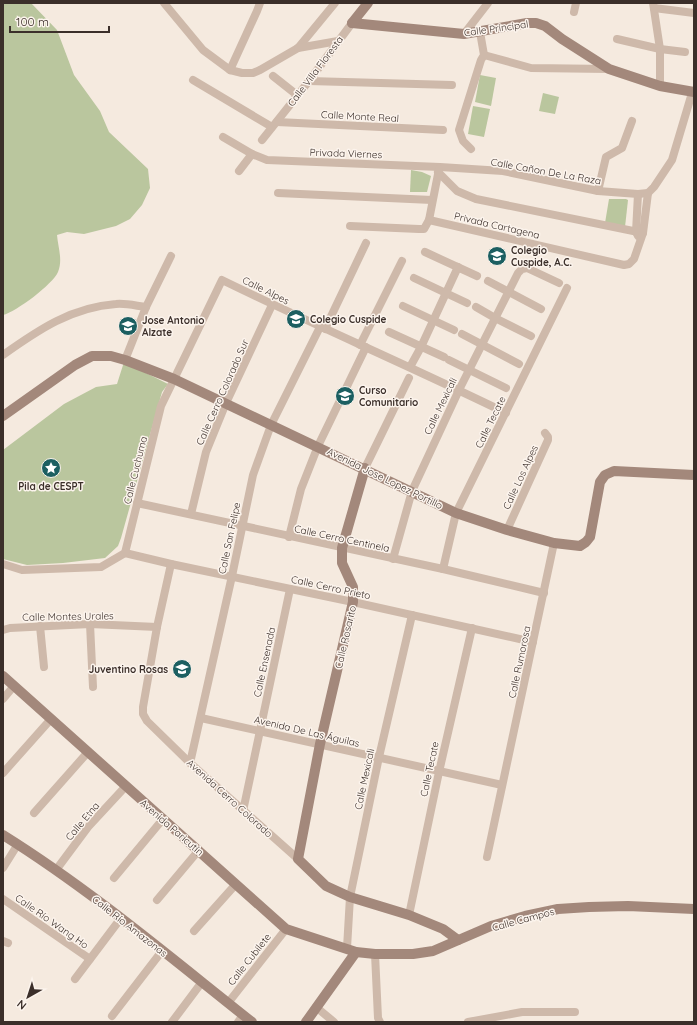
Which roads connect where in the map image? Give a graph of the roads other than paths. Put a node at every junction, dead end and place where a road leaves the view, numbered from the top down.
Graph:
1 (164, 3) edge
2 (260, 3) edge
3 (335, 3) edge
4 (368, 3) edge
5 (488, 3) edge
6 (576, 3) edge
7 (654, 6) edge
8 (574, 12) dead end
9 (694, 13) edge
10 (352, 23) junction
11 (480, 32) junction
12 (464, 34) junction
13 (617, 39) dead end
14 (338, 41) junction
15 (298, 48) junction
16 (660, 49) junction
17 (685, 52) dead end
18 (484, 55) junction
19 (609, 69) junction
20 (230, 70) junction
21 (273, 76) dead end
22 (192, 80) dead end
23 (309, 80) junction
24 (452, 85) dead end
25 (660, 86) junction
26 (693, 92) edge
27 (297, 95) junction
28 (632, 121) dead end
29 (274, 124) junction
30 (443, 130) dead end
31 (223, 137) dead end
32 (262, 140) dead end
33 (471, 149) dead end
34 (252, 154) junction
35 (439, 170) junction
36 (239, 171) dead end
37 (598, 191) junction
38 (278, 193) dead end
39 (648, 193) junction
40 (638, 194) junction
41 (432, 200) junction
42 (429, 220) junction
43 (350, 226) dead end
44 (639, 235) junction
45 (366, 243) dead end
46 (425, 252) dead end
47 (171, 256) dead end
48 (402, 260) dead end
49 (458, 268) junction
50 (477, 276) dead end
51 (414, 278) dead end
52 (222, 280) joint
53 (488, 281) dead end
54 (558, 283) dead end
55 (567, 288) dead end
56 (508, 292) junction
57 (445, 294) junction
58 (467, 303) dead end
59 (272, 305) junction
60 (403, 306) dead end
61 (146, 307) junction
62 (476, 307) dead end
63 (541, 309) dead end
64 (495, 318) junction
65 (432, 320) junction
66 (322, 328) junction
67 (454, 330) dead end
68 (389, 332) dead end
69 (462, 334) dead end
70 (531, 336) dead end
71 (482, 345) junction
72 (363, 346) junction
73 (421, 347) junction
74 (3, 354) edge
75 (125, 360) junction
76 (519, 364) dead end
77 (410, 367) junction
78 (469, 371) junction
79 (409, 378) dead end
80 (174, 379) junction
81 (506, 388) dead end
82 (459, 390) junction
83 (226, 403) junction
84 (506, 414) junction
85 (3, 416) edge
86 (271, 425) junction
87 (545, 433) dead end
88 (318, 446) junction
89 (365, 468) junction
90 (694, 475) edge
91 (412, 491) junction
92 (137, 503) junction
93 (456, 513) junction
94 (191, 514) junction
95 (242, 526) junction
96 (507, 530) junction
97 (289, 537) junction
98 (554, 543) junction
99 (342, 548) junction
100 (125, 553) junction
101 (393, 559) junction
102 (3, 564) edge
103 (171, 564) junction
104 (442, 569) junction
105 (232, 576) junction
106 (290, 589) junction
107 (544, 593) junction
108 (353, 602) junction
109 (412, 615) junction
110 (90, 624) junction
111 (40, 626) junction
112 (157, 627) junction
113 (472, 628) junction
114 (3, 630) edge
115 (533, 642) junction
116 (44, 667) dead end
117 (3, 676) edge
118 (14, 686) junction
119 (93, 686) dead end
120 (3, 698) edge
121 (200, 718) junction
122 (52, 719) junction
123 (260, 730) junction
124 (320, 744) junction
125 (88, 752) junction
126 (379, 757) junction
127 (190, 763) junction
128 (438, 772) junction
129 (3, 773) edge
130 (502, 785) junction
131 (126, 786) junction
132 (243, 811) junction
133 (34, 813) dead end
134 (162, 819) junction
135 (3, 835) edge
136 (18, 844) junction
137 (199, 850) junction
138 (487, 858) dead end
139 (298, 859) junction
140 (3, 868) edge
141 (56, 870) junction
142 (114, 878) dead end
143 (236, 884) junction
144 (350, 897) junction
145 (3, 899) edge
146 (157, 900) dead end
147 (694, 909) edge
148 (409, 915) junction
149 (121, 918) junction
150 (286, 929) junction
151 (194, 931) dead end
152 (458, 940) junction
153 (352, 950) junction
154 (162, 951) junction
155 (375, 954) junction
156 (90, 959) junction
157 (75, 979) dead end
158 (202, 982) junction
159 (228, 1003) junction
160 (316, 1007) junction
161 (575, 1012) dead end
162 (112, 1016) dead end
163 (241, 1018) edge
164 (172, 1022) edge
165 (252, 1022) edge
166 (306, 1022) edge
167 (334, 1022) edge
168 (380, 1022) edge
169 (468, 1022) edge

1 - 20 street
2 - 20 street
3 - 15 street
4 - 10 street, Calle Villa Floresta
5 - 12 street
6 - 8 street
7 - 9 street
7 - 16 street
10 - 12 street, Calle Principal
10 - 14 street, Calle Villa Floresta
11 - 12 street, Calle Principal
11 - 18 street
11 - 19 street, Calle Principal
13 - 16 street
14 - 15 street
14 - 23 street, Calle Villa Floresta
15 - 20 street
16 - 17 street
16 - 25 street
18 - 19 street
18 - 33 street
19 - 25 street, Calle Principal
21 - 27 street
22 - 29 street
23 - 24 street
23 - 27 street, Calle Villa Floresta
25 - 26 street, Calle Principal
26 - 39 street
27 - 29 street, Calle Villa Floresta
28 - 37 street
29 - 30 street, Calle Monte Real
29 - 32 street, Calle Villa Floresta
31 - 34 street, Privada Viernes
34 - 35 street, Privada Viernes
34 - 36 street
35 - 37 street, Calle Cañon De La Raza
35 - 41 street
35 - 44 street
37 - 40 street, Calle Cañon De La Raza
38 - 41 street
39 - 40 street, Calle Cañon De La Raza
39 - 44 street, Privada Cartagena
40 - 44 street, Privada Cartagena
41 - 42 street
42 - 43 street
42 - 44 street, Privada Cartagena
45 - 66 street, Calle San Felipe
46 - 49 street
47 - 61 street
48 - 72 street
49 - 50 street
49 - 57 street
51 - 57 street
52 - 59 street, Calle Alpes
52 - 80 street, Calle Cuchuma
53 - 56 street
54 - 56 street, Calle Mexicali
55 - 84 street, Calle Tecate
56 - 63 street
56 - 64 street, Calle Mexicali
57 - 58 street
57 - 65 street
59 - 66 street, Calle Alpes
59 - 83 street, Calle Cerro Colorado Sur
60 - 65 street
61 - 74 street
61 - 75 street
62 - 64 street
64 - 70 street
64 - 71 street, Calle Mexicali
65 - 67 street
65 - 73 street
66 - 72 street, Calle Alpes
66 - 86 street, Calle San Felipe
68 - 73 street
69 - 71 street
71 - 76 street
71 - 78 street, Calle Mexicali
72 - 77 street, Calle Alpes
72 - 88 street
73 - 77 street
73 - 78 street
75 - 80 street, Avenida Jose Lopez Portillo
75 - 85 street, Avenida Jose Lopez Portillo
77 - 82 street, Calle Alpes
78 - 81 street
78 - 82 street, Calle Mexicali
79 - 89 street, Calle Rosarito
80 - 83 street, Avenida Jose Lopez Portillo
80 - 92 street, Calle Cuchuma
82 - 84 street, Calle Alpes
82 - 91 street, Calle Mexicali
83 - 86 street, Avenida Jose Lopez Portillo
83 - 94 street, Calle Cerro Colorado Sur
84 - 93 street, Calle Tecate
86 - 88 street, Avenida Jose Lopez Portillo
86 - 95 street, Calle San Felipe
87 - 96 street, Calle Los Alpes
88 - 89 street, Avenida Jose Lopez Portillo
88 - 97 street
89 - 91 street, Avenida Jose Lopez Portillo
89 - 99 street, Calle Rosarito
90 - 98 street, Avenida Jose Lopez Portillo
91 - 93 street, Avenida Jose Lopez Portillo
91 - 101 street, Calle Mexicali
92 - 94 street, Calle Cerro Centinela
92 - 100 street, Calle Cuchuma
93 - 96 street, Avenida Jose Lopez Portillo
93 - 104 street, Calle Tecate
94 - 95 street, Calle Cerro Centinela
95 - 97 street, Calle Cerro Centinela
95 - 105 street, Calle San Felipe
96 - 98 street, Avenida Jose Lopez Portillo
97 - 99 street, Calle Cerro Centinela
98 - 107 street, Calle Rumorosa
99 - 101 street, Calle Cerro Centinela
99 - 108 street, Calle Rosarito
100 - 102 street
100 - 103 street, Calle Cerro Prieto
101 - 104 street, Calle Cerro Centinela
103 - 105 street, Calle Cerro Prieto
103 - 112 street, Avenida Cerro Colorado
104 - 107 street, Calle Cerro Centinela
105 - 106 street, Calle Cerro Prieto
105 - 121 street, Calle San Felipe
106 - 108 street, Calle Cerro Prieto
106 - 123 street, Calle Ensenada
107 - 115 street, Calle Rumorosa
108 - 109 street, Calle Cerro Prieto
108 - 124 street, Calle Rosarito
109 - 113 street, Calle Cerro Prieto
109 - 126 street, Calle Mexicali
110 - 111 street, Calle Montes Urales
110 - 112 street, Calle Montes Urales
110 - 119 street
111 - 114 street, Calle Montes Urales
111 - 116 street
112 - 127 street, Avenida Cerro Colorado
113 - 115 street, Calle Cerro Prieto
113 - 128 street, Calle Tecate
115 - 130 street, Calle Rumorosa
117 - 118 street, Avenida Paricutín
118 - 120 street
118 - 122 street, Avenida Paricutín
121 - 123 street, Avenida De Las Águilas
121 - 127 street, Calle San Felipe
122 - 125 street, Avenida Paricutín
122 - 129 street
123 - 124 street, Avenida De Las Águilas
123 - 132 street, Calle Ensenada
124 - 126 street, Avenida De Las Águilas
124 - 139 street, Calle Rosarito
125 - 131 street, Avenida Paricutín
125 - 133 street
126 - 128 street, Avenida De Las Águilas
126 - 144 street, Calle Mexicali
127 - 132 street, Avenida Cerro Colorado
128 - 130 street, Avenida De Las Águilas
128 - 148 street, Calle Tecate
130 - 138 street, Calle Rumorosa
131 - 134 street, Avenida Paricutín
131 - 141 street, Calle Etna
132 - 139 street, Avenida Cerro Colorado
134 - 137 street, Avenida Paricutín
134 - 142 street
135 - 136 street, Calle Río Amazonas
136 - 140 street
136 - 141 street, Calle Río Amazonas
137 - 143 street, Avenida Paricutín
137 - 146 street
139 - 144 street, Avenida Cerro Colorado
141 - 149 street, Calle Río Amazonas
143 - 150 street, Avenida Paricutín
143 - 151 street
144 - 148 street, Avenida Cerro Colorado
144 - 153 street, Calle Mexicali
145 - 156 street, Calle Río Wang Ho
147 - 152 street, Calle Campos
148 - 152 street, Avenida Cerro Colorado
149 - 154 street, Calle Río Amazonas
149 - 156 street
150 - 153 street, Avenida Paricutín
150 - 159 street, Calle Cubilete
152 - 155 street, Calle Campos
153 - 155 street, Calle Campos
153 - 160 street
154 - 158 street, Calle Río Amazonas
154 - 162 street
155 - 168 street
156 - 157 street
158 - 159 street, Calle Río Amazonas
158 - 164 street
159 - 163 street, Calle Río Amazonas
160 - 166 street
160 - 167 street
161 - 169 street
163 - 165 street, Calle Río Amazonas

